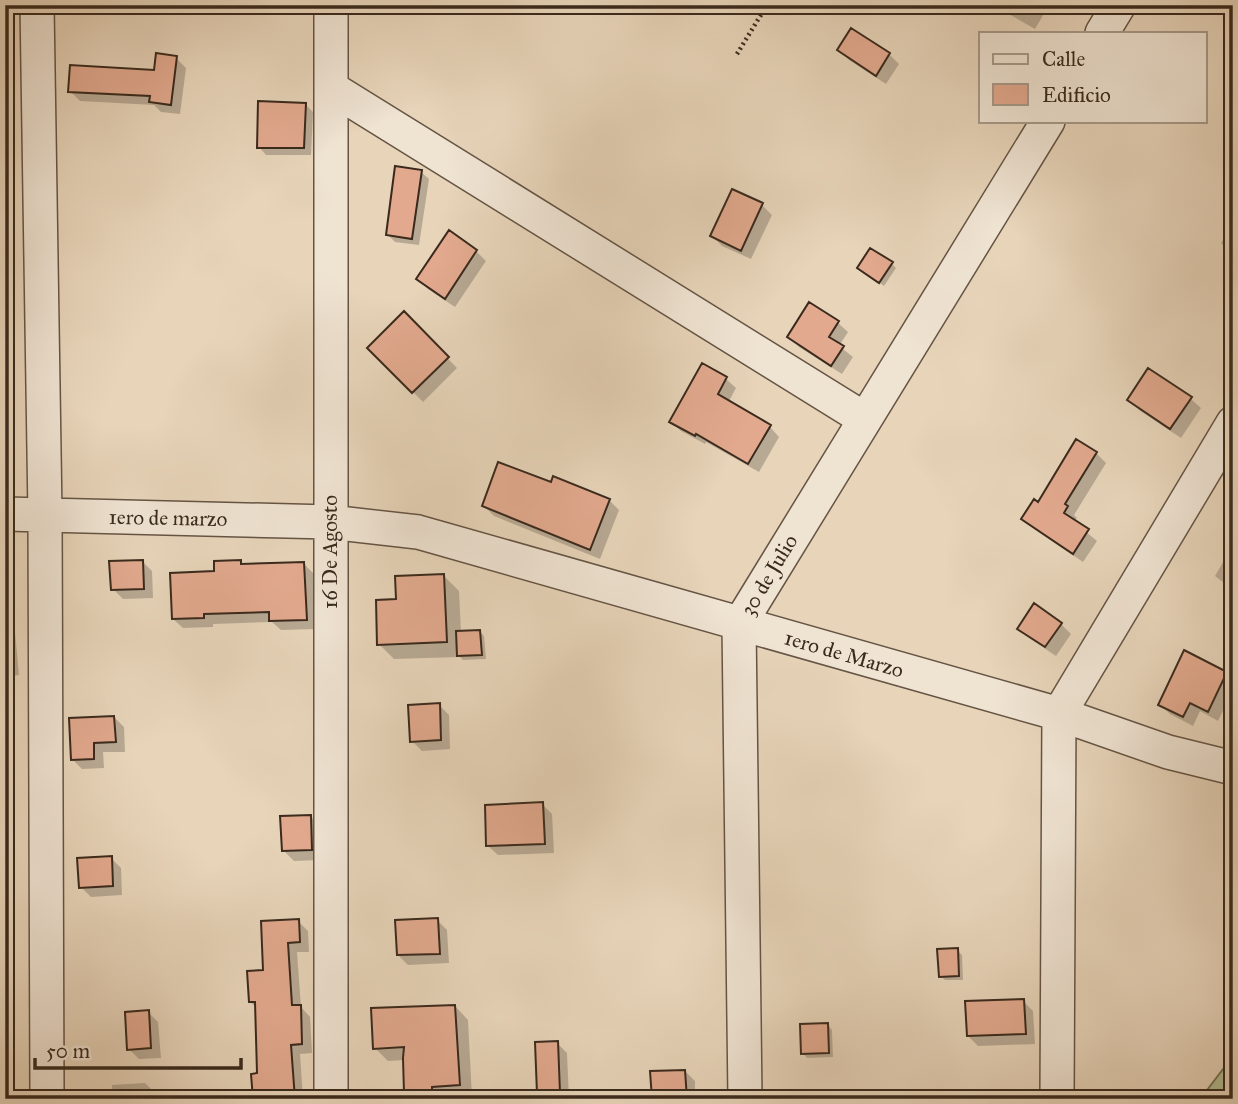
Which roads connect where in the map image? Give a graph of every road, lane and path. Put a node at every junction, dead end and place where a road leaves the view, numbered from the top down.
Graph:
1 (37, 5) edge
2 (331, 5) edge
3 (767, 5) edge
4 (1119, 5) edge
5 (1103, 32) edge
6 (737, 54) dead end
7 (331, 88) junction
8 (1047, 122) edge
9 (863, 418) junction
10 (1233, 424) edge
11 (5, 514) edge
12 (45, 515) junction
13 (330, 522) junction
14 (739, 625) junction
15 (1059, 714) junction
16 (1233, 768) edge
17 (47, 1099) edge
18 (331, 1099) edge
19 (745, 1099) edge
20 (1057, 1099) edge

1 - 12 street
2 - 7 street, 16 De Agosto
3 - 6 path
4 - 5 street
7 - 9 street
7 - 13 street, 16 De Agosto
8 - 9 street, 30 de Julio
9 - 14 street, 30 de Julio
10 - 15 street
11 - 12 street, 1ero de marzo
12 - 13 street, 1ero de marzo
12 - 17 street
13 - 14 street, 1ero de Marzo
13 - 18 street, 16 De Agosto
14 - 15 street, 1ero de Marzo
14 - 19 street, 30 de Julio
15 - 16 street, 1ero de Marzo
15 - 20 street

